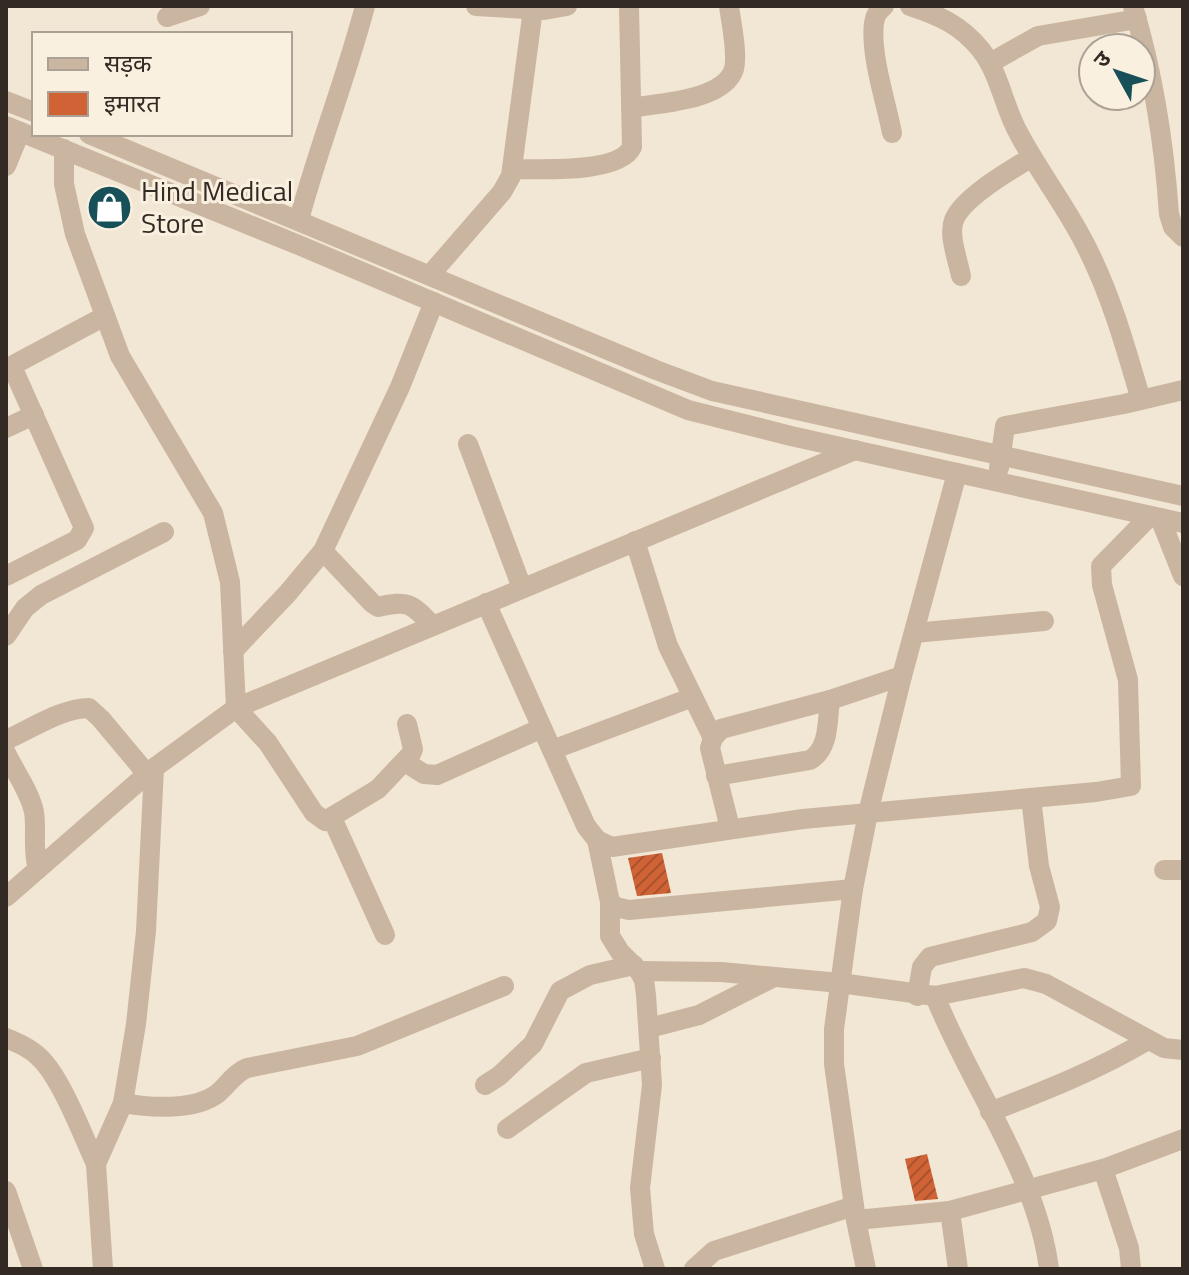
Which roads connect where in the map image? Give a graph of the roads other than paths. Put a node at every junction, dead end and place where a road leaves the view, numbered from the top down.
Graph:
1 (200, 6) edge
2 (365, 6) edge
3 (476, 6) edge
4 (567, 6) edge
5 (629, 6) edge
6 (729, 6) edge
7 (884, 6) edge
8 (910, 6) edge
9 (533, 9) junction
10 (1135, 12) edge
11 (167, 17) dead end
12 (990, 63) junction
13 (6, 101) edge
14 (631, 108) junction
15 (32, 111) edge
16 (13, 129) edge
17 (892, 133) dead end
18 (94, 136) edge
19 (64, 149) junction
20 (1174, 152) edge
21 (1032, 157) junction
22 (6, 166) edge
23 (512, 169) junction
24 (299, 220) junction
25 (1183, 237) edge
26 (430, 275) junction
27 (961, 276) dead end
28 (434, 302) junction
29 (105, 316) junction
30 (10, 367) edge
31 (1183, 390) edge
32 (1141, 400) junction
33 (34, 415) junction
34 (6, 428) edge
35 (468, 444) dead end
36 (855, 450) junction
37 (1000, 457) junction
38 (957, 473) junction
39 (997, 481) junction
40 (1183, 496) edge
41 (1155, 517) junction
42 (1183, 523) edge
43 (164, 532) dead end
44 (635, 541) junction
45 (323, 551) junction
46 (6, 576) edge
47 (1183, 576) edge
48 (522, 588) junction
49 (486, 603) junction
50 (15, 612) edge
51 (1044, 621) dead end
52 (433, 626) junction
53 (914, 633) junction
54 (6, 636) edge
55 (233, 651) junction
56 (902, 676) junction
57 (693, 697) junction
58 (830, 700) junction
59 (236, 708) junction
60 (407, 724) dead end
61 (542, 728) junction
62 (713, 738) junction
63 (6, 740) edge
64 (552, 750) junction
65 (6, 753) edge
66 (405, 762) junction
67 (151, 771) junction
68 (716, 776) junction
69 (1031, 798) junction
70 (868, 813) junction
71 (332, 818) junction
72 (730, 828) junction
73 (597, 840) junction
74 (38, 869) junction
75 (853, 889) junction
76 (6, 897) edge
77 (610, 902) junction
78 (385, 935) dead end
79 (636, 968) junction
80 (774, 977) junction
81 (840, 983) junction
82 (504, 986) dead end
83 (926, 996) junction
84 (649, 1028) junction
85 (6, 1038) edge
86 (1148, 1040) junction
87 (1183, 1050) edge
88 (651, 1058) junction
89 (485, 1085) dead end
90 (123, 1103) junction
91 (990, 1112) junction
92 (507, 1129) dead end
93 (1183, 1139) edge
94 (96, 1164) junction
95 (1103, 1169) junction
96 (6, 1191) edge
97 (1027, 1191) junction
98 (950, 1211) junction
99 (855, 1213) junction
100 (33, 1269) edge
101 (103, 1269) edge
102 (655, 1269) edge
103 (694, 1269) edge
104 (866, 1269) edge
105 (958, 1269) edge
106 (1049, 1269) edge
107 (1131, 1269) edge

1 - 11 street
2 - 24 street
3 - 9 street
4 - 9 street
5 - 14 street
6 - 14 street
7 - 17 street
8 - 12 street
9 - 23 street
10 - 12 street
10 - 20 street
12 - 21 street
13 - 15 street
14 - 23 street
16 - 19 street
16 - 22 street
18 - 24 street
19 - 28 street
19 - 29 street
20 - 25 street
21 - 27 street
21 - 32 street
23 - 26 street
24 - 26 street
26 - 37 street
28 - 36 street
28 - 45 street
29 - 30 street
29 - 55 street
30 - 33 street
31 - 32 street
32 - 37 street
33 - 34 street
33 - 46 street
35 - 48 street
36 - 38 street
36 - 44 street
37 - 39 street
37 - 40 street
38 - 39 street
38 - 53 street
39 - 41 street
41 - 42 street
41 - 47 street
41 - 69 street
43 - 50 street
44 - 48 street
44 - 57 street
45 - 52 street
45 - 55 street
48 - 49 street
49 - 52 street
49 - 61 street
50 - 54 street
51 - 53 street
52 - 59 street
53 - 56 street
55 - 59 street
56 - 58 street
56 - 70 street
57 - 62 street
57 - 64 street
58 - 62 street
58 - 68 street
59 - 67 street
59 - 71 street
60 - 66 street
61 - 64 street
61 - 66 street
62 - 68 street
63 - 67 street
64 - 73 street
65 - 74 street
66 - 71 street
67 - 74 street
67 - 90 street
68 - 72 street
69 - 70 street
69 - 83 street
70 - 72 street
70 - 75 street
71 - 78 street
72 - 73 street
73 - 77 street
74 - 76 street
75 - 77 street
75 - 81 street
77 - 79 street
79 - 80 street
79 - 84 street
79 - 89 street
80 - 81 street
80 - 84 street
81 - 83 street
81 - 99 street
82 - 90 street
83 - 86 street
83 - 91 street
84 - 88 street
85 - 94 street
86 - 87 street
86 - 91 street
88 - 92 street
88 - 102 street
90 - 94 street
91 - 97 street
93 - 95 street
94 - 101 street
95 - 97 street
95 - 107 street
96 - 100 street
97 - 98 street
97 - 106 street
98 - 99 street
98 - 105 street
99 - 103 street
99 - 104 street

